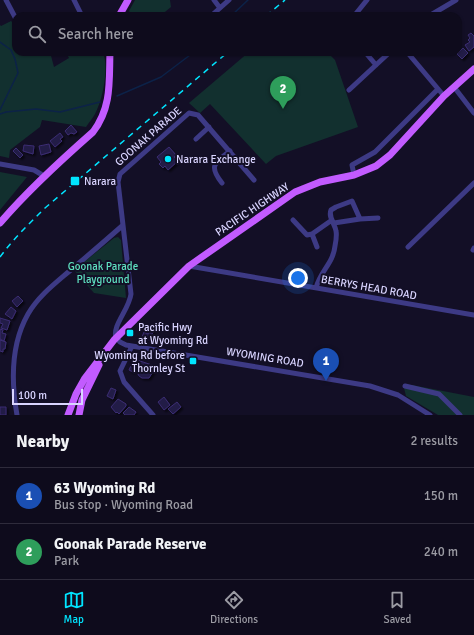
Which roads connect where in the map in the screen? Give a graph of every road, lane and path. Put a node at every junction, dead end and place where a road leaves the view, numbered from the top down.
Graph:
1 (6, 0) edge
2 (74, 0) edge
3 (128, 0) edge
4 (214, 0) edge
5 (229, 0) edge
6 (368, 0) edge
7 (456, 0) edge
8 (220, 8) junction
9 (12, 12) edge
10 (79, 12) edge
11 (121, 12) edge
12 (216, 12) edge
13 (358, 12) edge
14 (435, 12) edge
15 (110, 56) edge
16 (368, 56) edge
17 (386, 56) edge
18 (410, 56) edge
19 (376, 65) junction
20 (474, 69) edge
21 (454, 87) junction
22 (438, 89) junction
23 (349, 90) dead end
24 (444, 96) junction
25 (474, 113) edge
26 (209, 127) junction
27 (196, 138) dead end
28 (230, 151) junction
29 (0, 164) edge
30 (354, 175) junction
31 (44, 176) junction
32 (254, 180) dead end
33 (222, 183) dead end
34 (474, 183) edge
35 (378, 218) dead end
36 (360, 219) junction
37 (293, 220) dead end
38 (333, 221) junction
39 (0, 223) edge
40 (122, 226) junction
41 (312, 234) junction
42 (317, 247) dead end
43 (408, 248) dead end
44 (190, 266) junction
45 (316, 288) junction
46 (474, 315) edge
47 (116, 338) junction
48 (110, 346) junction
49 (132, 346) junction
50 (405, 386) dead end
51 (88, 387) junction
52 (17, 415) edge
53 (68, 415) edge
54 (79, 415) edge
55 (84, 415) edge
56 (154, 415) edge
57 (430, 415) edge
58 (460, 415) edge

1 - 9 street
2 - 10 street
3 - 11 main road
4 - 8 street
5 - 8 street
6 - 13 street
7 - 14 street
8 - 12 street
15 - 31 main road
16 - 19 street
17 - 19 street
18 - 22 street
19 - 23 street
20 - 21 main road, PACIFIC HIGHWAY
21 - 24 main road, PACIFIC HIGHWAY
21 - 25 street
22 - 24 street
22 - 30 street
24 - 30 main road, PACIFIC HIGHWAY
26 - 27 street
26 - 28 street, GOONAK PARADE
26 - 40 street, GOONAK PARADE
28 - 32 street, GOONAK PARADE
28 - 33 street
29 - 31 street
30 - 44 main road, PACIFIC HIGHWAY
31 - 39 main road
34 - 43 street
35 - 36 street
36 - 38 street
36 - 38 street
37 - 41 street
38 - 41 street
38 - 45 street
40 - 47 street, GOONAK PARADE
40 - 52 street
41 - 42 street
44 - 45 street, BERRYS HEAD ROAD
44 - 47 main road, PACIFIC HIGHWAY
45 - 46 street, BERRYS HEAD ROAD
47 - 48 main road, PACIFIC HIGHWAY
47 - 49 street, WYOMING ROAD
48 - 51 main road, PACIFIC HIGHWAY
48 - 53 main road, PACIFIC HIGHWAY
49 - 56 street
49 - 57 street, WYOMING ROAD
50 - 58 street
51 - 54 main road, PACIFIC HIGHWAY
51 - 55 main road

